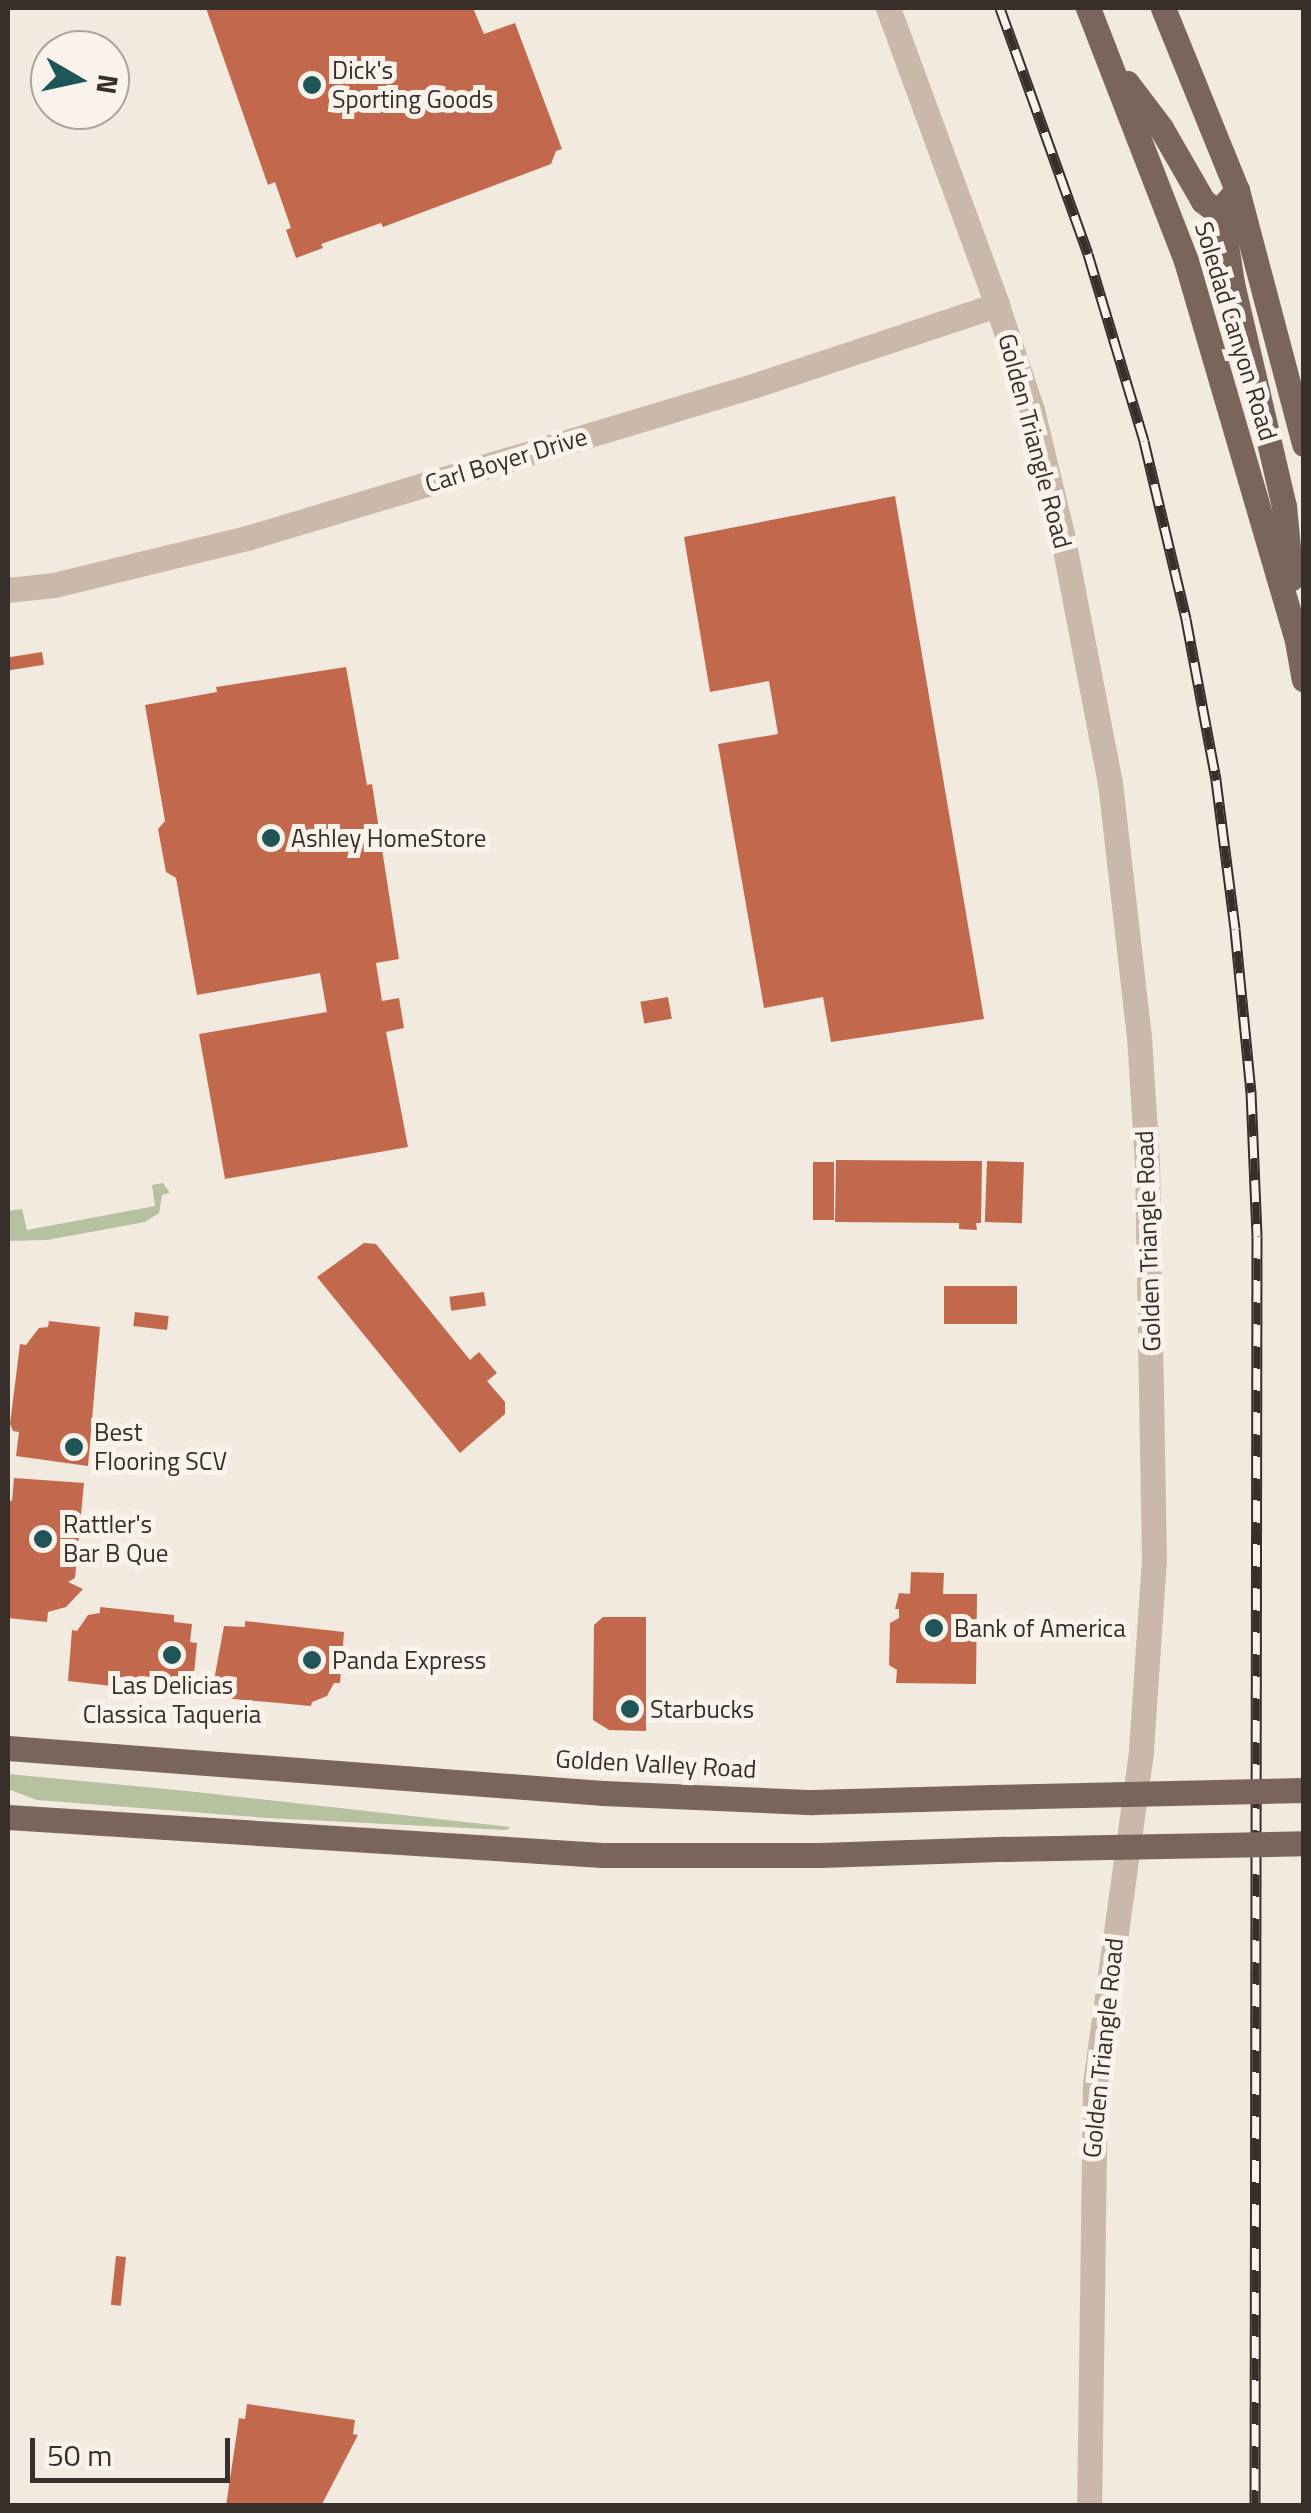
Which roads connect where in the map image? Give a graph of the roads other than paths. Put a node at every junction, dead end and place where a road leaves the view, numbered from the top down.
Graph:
1 (888, 8) edge
2 (1088, 8) edge
3 (1163, 8) edge
4 (1108, 56) junction
5 (1237, 190) junction
6 (1222, 219) junction
7 (1248, 229) junction
8 (997, 304) junction
9 (1304, 444) edge
10 (8, 590) edge
11 (1297, 641) junction
12 (1304, 679) edge
13 (8, 1748) edge
14 (1304, 1790) edge
15 (8, 1817) edge
16 (1304, 1842) edge
17 (1089, 2506) edge

1 - 8 street, Golden Triangle Road
2 - 4 main road, Soledad Canyon Road
3 - 5 main road, Soledad Canyon Road
4 - 6 main road
4 - 11 main road, Soledad Canyon Road
5 - 6 main road
5 - 7 main road, Soledad Canyon Road
6 - 7 main road
6 - 11 main road
7 - 9 main road, Soledad Canyon Road
8 - 10 street, Carl Boyer Drive
8 - 17 street, Golden Triangle Road
11 - 12 main road, Soledad Canyon Road
13 - 14 main road, Golden Valley Road, bridge
15 - 16 main road, bridge

